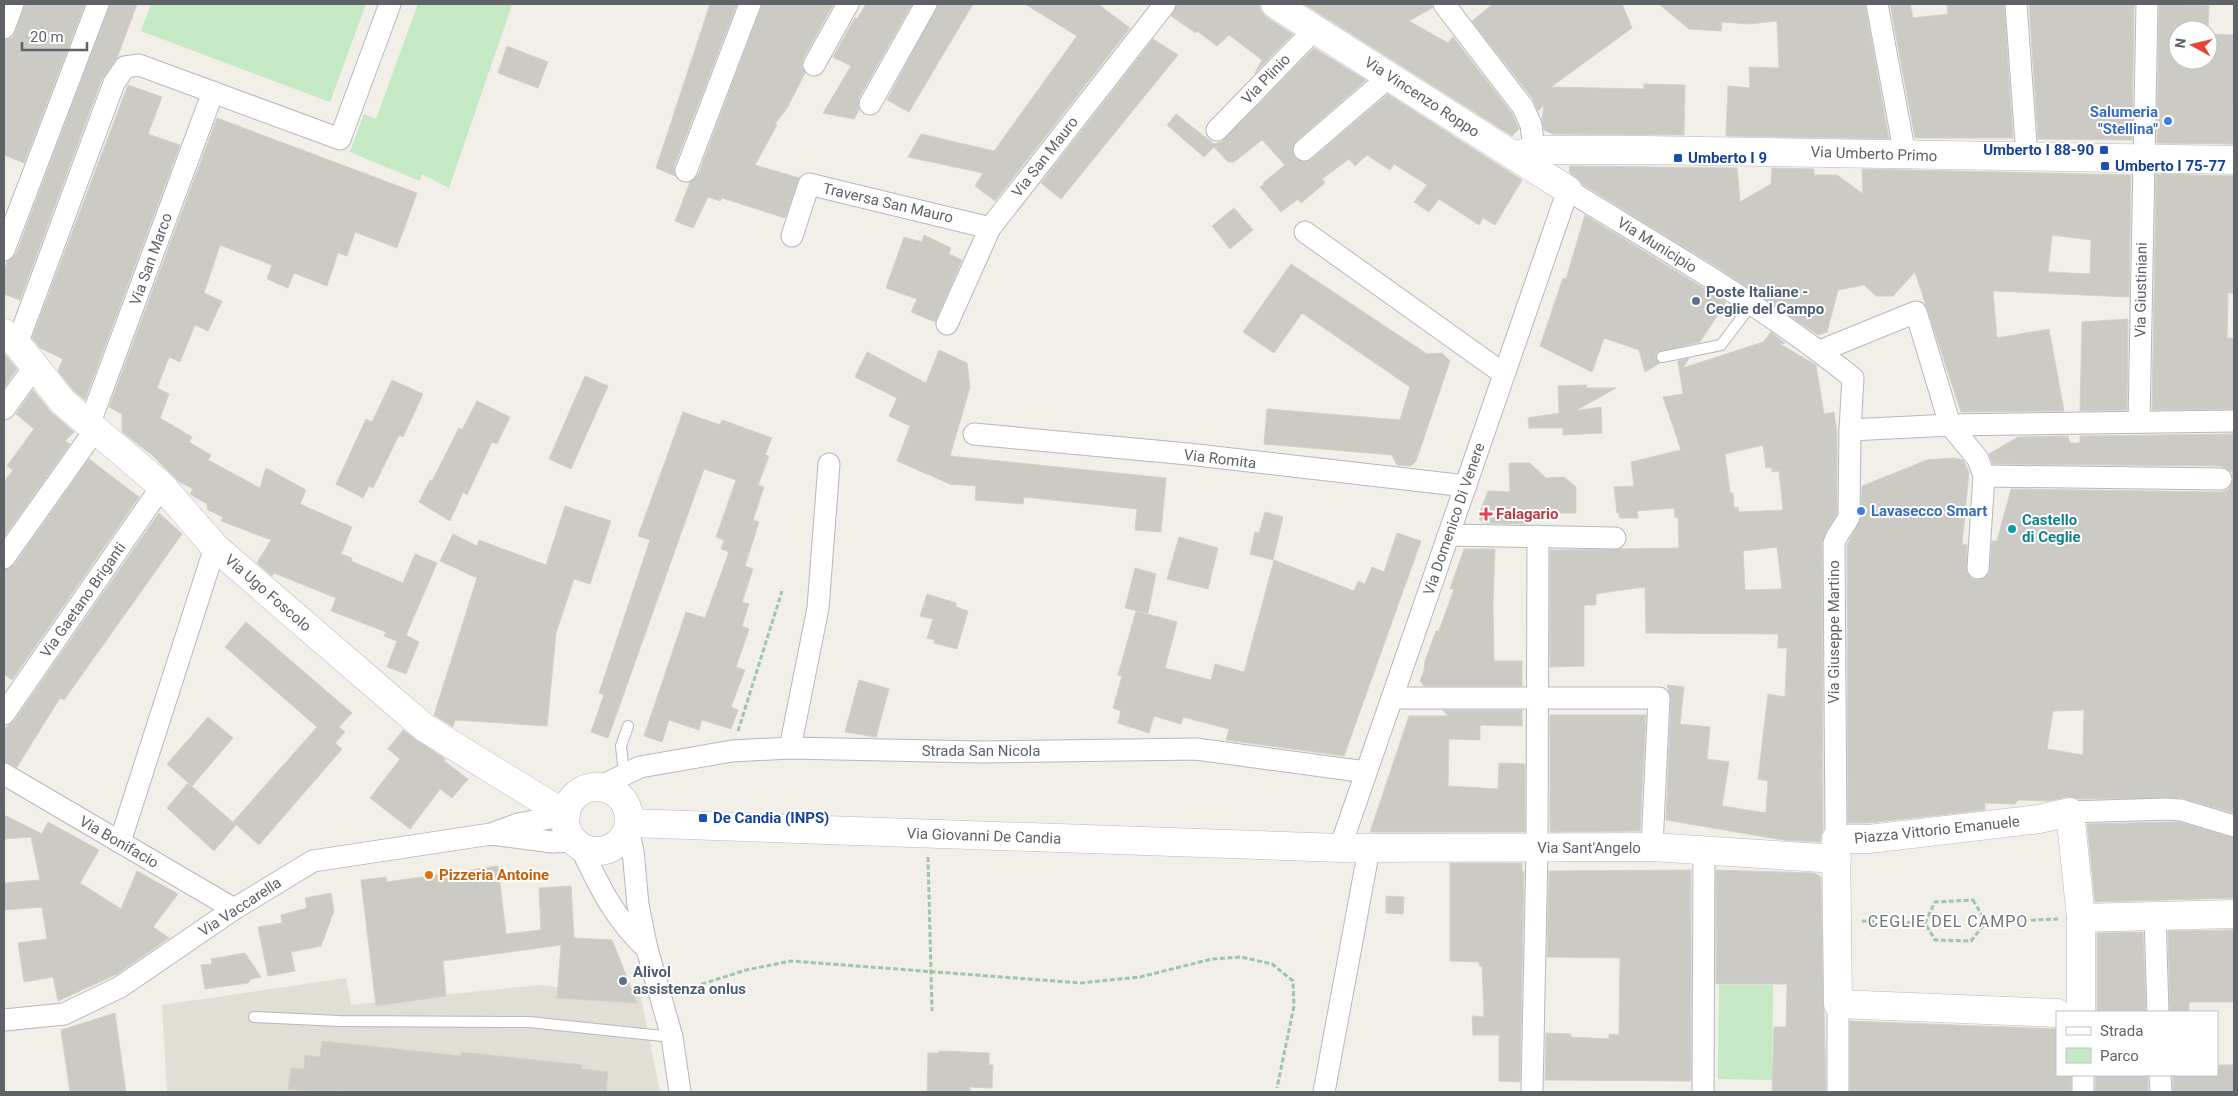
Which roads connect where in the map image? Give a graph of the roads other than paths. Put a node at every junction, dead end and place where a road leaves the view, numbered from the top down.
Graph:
1 (13, 4) edge
2 (98, 4) edge
3 (390, 4) edge
4 (750, 4) edge
5 (848, 4) edge
6 (926, 4) edge
7 (1165, 4) edge
8 (1275, 4) edge
9 (1444, 4) edge
10 (1877, 4) edge
11 (2016, 4) edge
12 (2147, 4) edge
13 (4, 28) edge
14 (1316, 28) junction
15 (814, 65) dead end
16 (1390, 76) junction
17 (213, 92) junction
18 (870, 104) dead end
19 (1217, 130) dead end
20 (1304, 150) dead end
21 (1524, 153) junction
22 (1905, 155) junction
23 (2027, 157) junction
24 (2144, 158) junction
25 (2234, 160) edge
26 (686, 171) dead end
27 (1568, 190) junction
28 (990, 228) junction
29 (1305, 232) dead end
30 (792, 236) dead end
31 (4, 250) edge
32 (1752, 304) junction
33 (947, 324) dead end
34 (10, 339) edge
35 (1820, 351) junction
36 (1662, 357) dead end
37 (34, 366) junction
38 (1504, 374) junction
39 (4, 409) edge
40 (1872, 420) joint
41 (2234, 421) edge
42 (2139, 422) junction
43 (1950, 425) junction
44 (92, 427) junction
45 (1850, 430) junction
46 (974, 434) dead end
47 (829, 464) dead end
48 (1984, 476) junction
49 (2221, 479) dead end
50 (162, 486) junction
51 (1466, 486) junction
52 (1449, 534) junction
53 (1538, 536) junction
54 (1615, 538) dead end
55 (215, 547) junction
56 (4, 558) edge
57 (1978, 568) dead end
58 (1392, 698) junction
59 (1538, 699) junction
60 (4, 714) edge
61 (628, 726) dead end
62 (790, 748) junction
63 (1366, 772) junction
64 (4, 774) edge
65 (624, 774) junction
66 (599, 786) junction
67 (526, 790) junction
68 (2070, 812) junction
69 (566, 815) junction
70 (628, 826) junction
71 (2234, 826) edge
72 (491, 834) junction
73 (120, 842) junction
74 (577, 843) junction
75 (1652, 847) junction
76 (1340, 848) junction
77 (1537, 848) junction
78 (1369, 849) junction
79 (1836, 849) junction
80 (1704, 851) junction
81 (234, 909) junction
82 (2234, 914) edge
83 (2154, 916) junction
84 (2080, 918) junction
85 (647, 949) junction
86 (1841, 1001) junction
87 (2081, 1011) edge
88 (2158, 1011) edge
89 (2056, 1013) edge
90 (254, 1017) dead end
91 (4, 1020) edge
92 (672, 1037) junction
93 (2083, 1076) edge
94 (2160, 1076) edge
95 (680, 1092) edge
96 (1324, 1092) edge
97 (1532, 1092) edge
98 (1703, 1092) edge
99 (1838, 1092) edge
100 (2083, 1092) edge
101 (2161, 1092) edge

1 - 13 street
2 - 31 street
3 - 17 street
4 - 26 street
5 - 15 street
6 - 18 street
7 - 28 street, Via San Mauro
8 - 14 street, Via Vincenzo Roppo
9 - 21 street
10 - 22 street
11 - 23 street
12 - 24 street, Via Giustiniani
14 - 16 street, Via Vincenzo Roppo
14 - 19 street, Via Plinio
16 - 20 street
16 - 21 street, Via Vincenzo Roppo
17 - 34 street
17 - 44 street, Via San Marco
21 - 22 street, Via Umberto Primo
21 - 27 street, Via Vincenzo Roppo
22 - 23 street, Via Umberto Primo
23 - 24 street, Via Umberto Primo
24 - 25 street, Via Umberto Primo
24 - 42 street, Via Giustiniani
27 - 32 street, Via Municipio
27 - 38 street, Via Domenico Di Venere
28 - 30 street, Traversa San Mauro
28 - 33 street, Via San Mauro
29 - 38 street
32 - 35 street, Via Municipio
32 - 36 lane
34 - 37 street, Via Ugo Foscolo
35 - 43 street
35 - 45 street, Via Giuseppe Martino
37 - 39 street
37 - 44 street, Via Ugo Foscolo
38 - 51 street, Via Domenico Di Venere
40 - 40 street
41 - 42 street
42 - 43 street
43 - 45 street
43 - 48 street
44 - 50 street, Via Ugo Foscolo
44 - 56 street, Via San Marco
45 - 79 street, Via Giuseppe Martino
46 - 51 street, Via Romita
47 - 62 street
48 - 49 street
48 - 57 street
50 - 55 street, Via Ugo Foscolo
50 - 60 street, Via Gaetano Briganti
51 - 52 street, Via Domenico Di Venere
52 - 53 street
52 - 58 street, Via Domenico Di Venere
53 - 54 street
53 - 59 street
55 - 67 street, Via Ugo Foscolo
55 - 73 street
58 - 59 street
58 - 63 street, Via Domenico Di Venere
59 - 75 street
59 - 77 street
61 - 65 lane
62 - 63 street, Strada San Nicola
62 - 65 street, Strada San Nicola
63 - 76 street, Via Domenico Di Venere
64 - 73 street, Via Bonifacio
65 - 66 street, Strada San Nicola
66 - 69 street
66 - 70 street
67 - 69 street, Via Ugo Foscolo
67 - 72 street
68 - 71 street
68 - 79 street, Piazza Vittorio Emanuele
68 - 84 street
69 - 72 street, Via Vaccarella
69 - 74 street
70 - 74 street
70 - 76 street, Via Giovanni De Candia
70 - 85 street
72 - 74 street, Via Vaccarella
72 - 81 street, Via Vaccarella
73 - 81 street, Via Bonifacio
74 - 85 street
75 - 77 street, Via Sant'Angelo
75 - 80 street, Via Sant'Angelo
76 - 78 street, Via Sant'Angelo
77 - 78 street, Via Sant'Angelo
77 - 97 street
78 - 96 street
79 - 80 street, Via Sant'Angelo
79 - 86 street, Piazza Vittorio Emanuele
80 - 98 street
81 - 91 street, Via Vaccarella
82 - 83 street
83 - 84 street
83 - 88 street
84 - 87 street
85 - 92 street
86 - 86 street
86 - 89 street
86 - 99 street
90 - 92 lane
92 - 95 street
93 - 100 street
94 - 101 street

